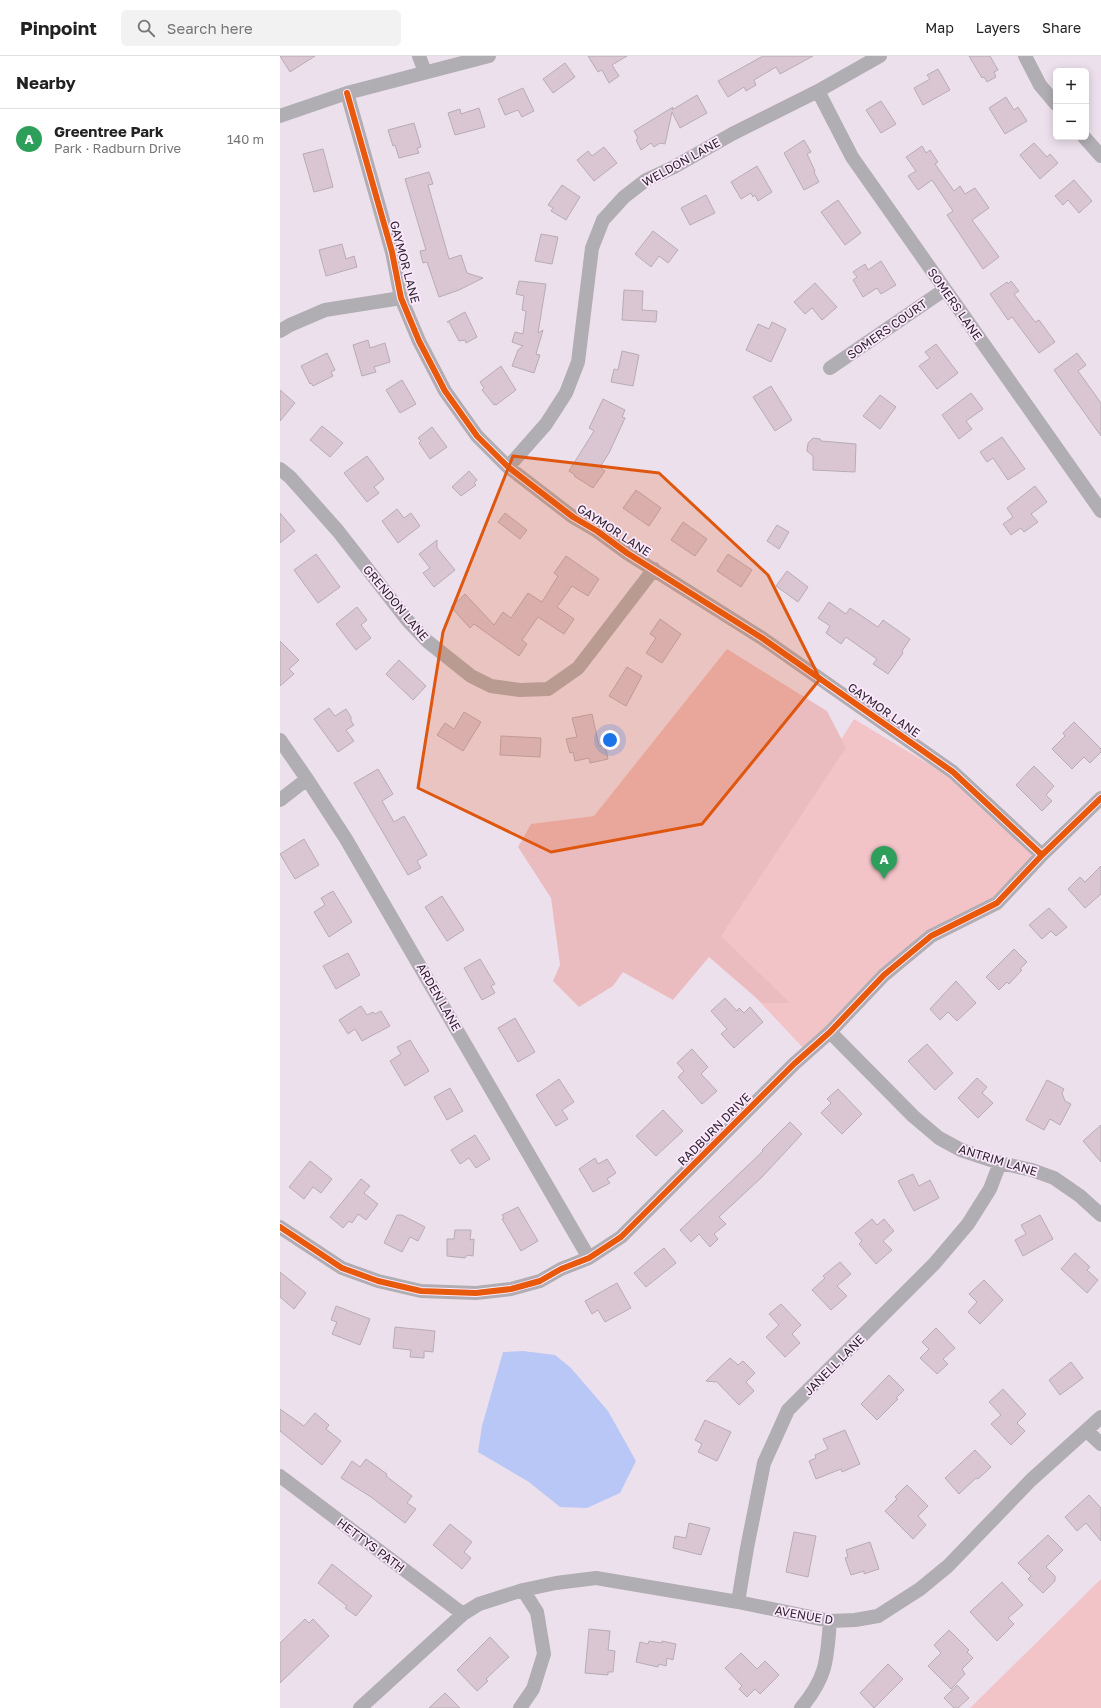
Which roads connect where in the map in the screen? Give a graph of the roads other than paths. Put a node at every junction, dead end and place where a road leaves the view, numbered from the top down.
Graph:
1 (419, 56) edge
2 (489, 56) edge
3 (880, 56) edge
4 (1025, 56) edge
5 (425, 72) junction
6 (818, 91) junction
7 (347, 93) junction
8 (1053, 100) edge
9 (280, 116) edge
10 (1087, 140) edge
11 (1101, 156) edge
12 (944, 290) junction
13 (401, 298) junction
14 (280, 331) edge
15 (830, 368) dead end
16 (508, 467) junction
17 (280, 469) edge
18 (1101, 512) edge
19 (654, 569) junction
20 (280, 740) edge
21 (307, 779) junction
22 (1101, 798) edge
23 (280, 800) edge
24 (1042, 855) junction
25 (830, 1032) junction
26 (1000, 1163) junction
27 (1101, 1215) edge
28 (280, 1227) edge
29 (589, 1258) junction
30 (1101, 1417) edge
31 (1087, 1431) junction
32 (1101, 1444) edge
33 (280, 1476) edge
34 (523, 1590) junction
35 (738, 1602) junction
36 (462, 1614) junction
37 (830, 1621) junction
38 (360, 1708) edge
39 (520, 1708) edge
40 (801, 1708) edge

1 - 5 street
2 - 5 street
3 - 6 street, WELDON LANE
4 - 8 street
5 - 7 street
6 - 12 street, SOMERS LANE
6 - 16 street, WELDON LANE
7 - 9 street
7 - 13 street, GAYMOR LANE
10 - 11 street
12 - 15 street, SOMERS COURT
12 - 18 street, SOMERS LANE
13 - 14 street
13 - 16 street, GAYMOR LANE
16 - 19 street, GAYMOR LANE
17 - 19 street, GRENDON LANE
19 - 24 street, GAYMOR LANE
20 - 21 street, ARDEN LANE
21 - 23 street
21 - 29 street, ARDEN LANE
22 - 24 street, RADBURN DRIVE
24 - 25 street, RADBURN DRIVE
25 - 26 street, ANTRIM LANE
25 - 29 street, RADBURN DRIVE
26 - 27 street, ANTRIM LANE
26 - 35 street, JANELL LANE
28 - 29 street, RADBURN DRIVE
30 - 31 street, AVENUE D
31 - 32 street
31 - 37 street, AVENUE D
33 - 36 street, HETTYS PATH
34 - 35 street, AVENUE D
34 - 36 street, AVENUE D
34 - 39 street
35 - 37 street, AVENUE D
36 - 38 street, AVENUE D
37 - 40 street

